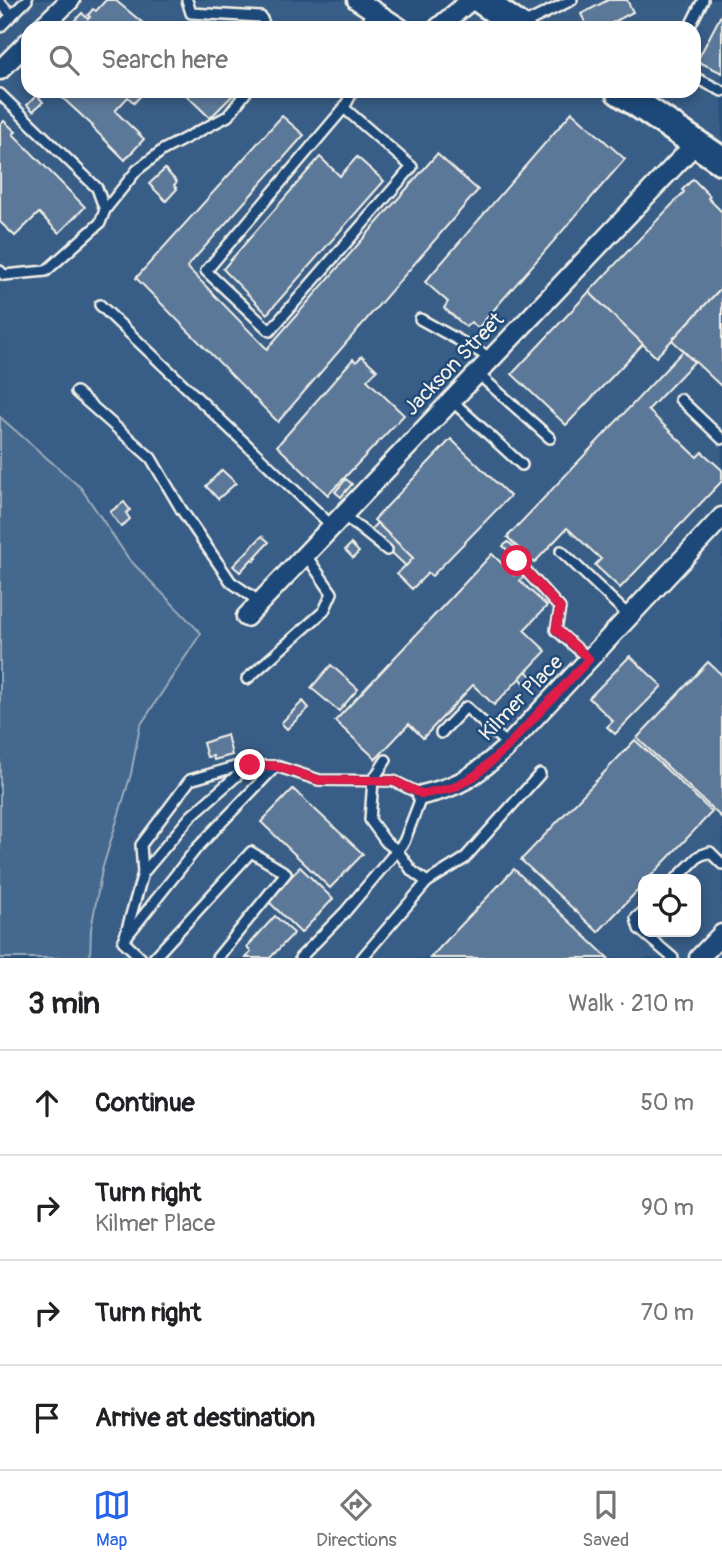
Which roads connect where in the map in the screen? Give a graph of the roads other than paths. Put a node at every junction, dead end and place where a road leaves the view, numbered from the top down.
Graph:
1 (27, 0) edge
2 (69, 0) edge
3 (187, 0) edge
4 (471, 0) edge
5 (481, 0) edge
6 (572, 0) edge
7 (703, 0) edge
8 (0, 3) edge
9 (365, 5) edge
10 (12, 15) junction
11 (48, 21) edge
12 (262, 21) edge
13 (389, 21) edge
14 (446, 21) edge
15 (511, 21) edge
16 (532, 21) edge
17 (692, 21) edge
18 (0, 27) edge
19 (21, 48) edge
20 (0, 70) edge
21 (701, 80) edge
22 (722, 91) edge
23 (0, 94) edge
24 (242, 98) edge
25 (349, 98) edge
26 (629, 98) edge
27 (344, 108) junction
28 (696, 143) junction
29 (722, 161) edge
30 (105, 210) junction
31 (0, 271) edge
32 (100, 305) dead end
33 (420, 319) dead end
34 (491, 358) junction
35 (477, 373) junction
36 (76, 392) dead end
37 (680, 399) dead end
38 (451, 400) junction
39 (550, 438) dead end
40 (722, 439) edge
41 (522, 465) dead end
42 (722, 516) edge
43 (337, 520) junction
44 (387, 550) dead end
45 (561, 551) dead end
46 (304, 554) junction
47 (517, 561) dead end
48 (260, 602) junction
49 (629, 616) junction
50 (246, 617) dead end
51 (589, 659) junction
52 (247, 679) dead end
53 (441, 733) dead end
54 (509, 745) junction
55 (386, 760) dead end
56 (250, 765) junction
57 (276, 766) junction
58 (540, 774) dead end
59 (373, 780) junction
60 (422, 794) junction
61 (397, 850) junction
62 (722, 864) edge
63 (143, 873) junction
64 (681, 874) edge
65 (427, 882) junction
66 (722, 934) edge
67 (648, 937) edge
68 (123, 941) junction
69 (141, 958) edge
70 (153, 958) edge
71 (217, 958) edge
72 (300, 958) edge
73 (362, 958) edge
74 (673, 958) edge
75 (699, 958) edge

1 - 10 lane
2 - 11 street
3 - 12 lane
4 - 14 street
5 - 15 street
6 - 16 lane
7 - 17 lane
8 - 10 lane
9 - 13 street
10 - 18 lane
19 - 20 street
21 - 22 lane
23 - 30 lane
24 - 30 lane
25 - 27 lane
26 - 28 street
27 - 27 lane
28 - 29 street
28 - 34 street, Jackson Street
30 - 31 lane
32 - 43 lane
33 - 34 lane
34 - 35 street, Jackson Street
35 - 38 street, Jackson Street
35 - 39 lane
36 - 48 lane
37 - 40 lane
38 - 41 lane
38 - 43 street, Jackson Street
42 - 49 street, Kilmer Place
43 - 44 lane
43 - 46 street, Jackson Street
45 - 49 lane
46 - 48 street, Jackson Street
46 - 52 lane
47 - 51 lane
48 - 50 street, Jackson Street
49 - 51 street, Kilmer Place
51 - 54 street, Kilmer Place
53 - 54 lane
54 - 60 street, Kilmer Place
55 - 59 lane
56 - 57 lane
56 - 63 lane
56 - 63 lane
57 - 59 lane
57 - 68 lane
58 - 65 lane
59 - 60 lane
59 - 61 lane
60 - 61 lane
61 - 65 lane
61 - 72 lane
62 - 64 lane
63 - 68 lane
65 - 73 lane
66 - 75 street
67 - 74 lane
68 - 69 lane
70 - 71 lane

